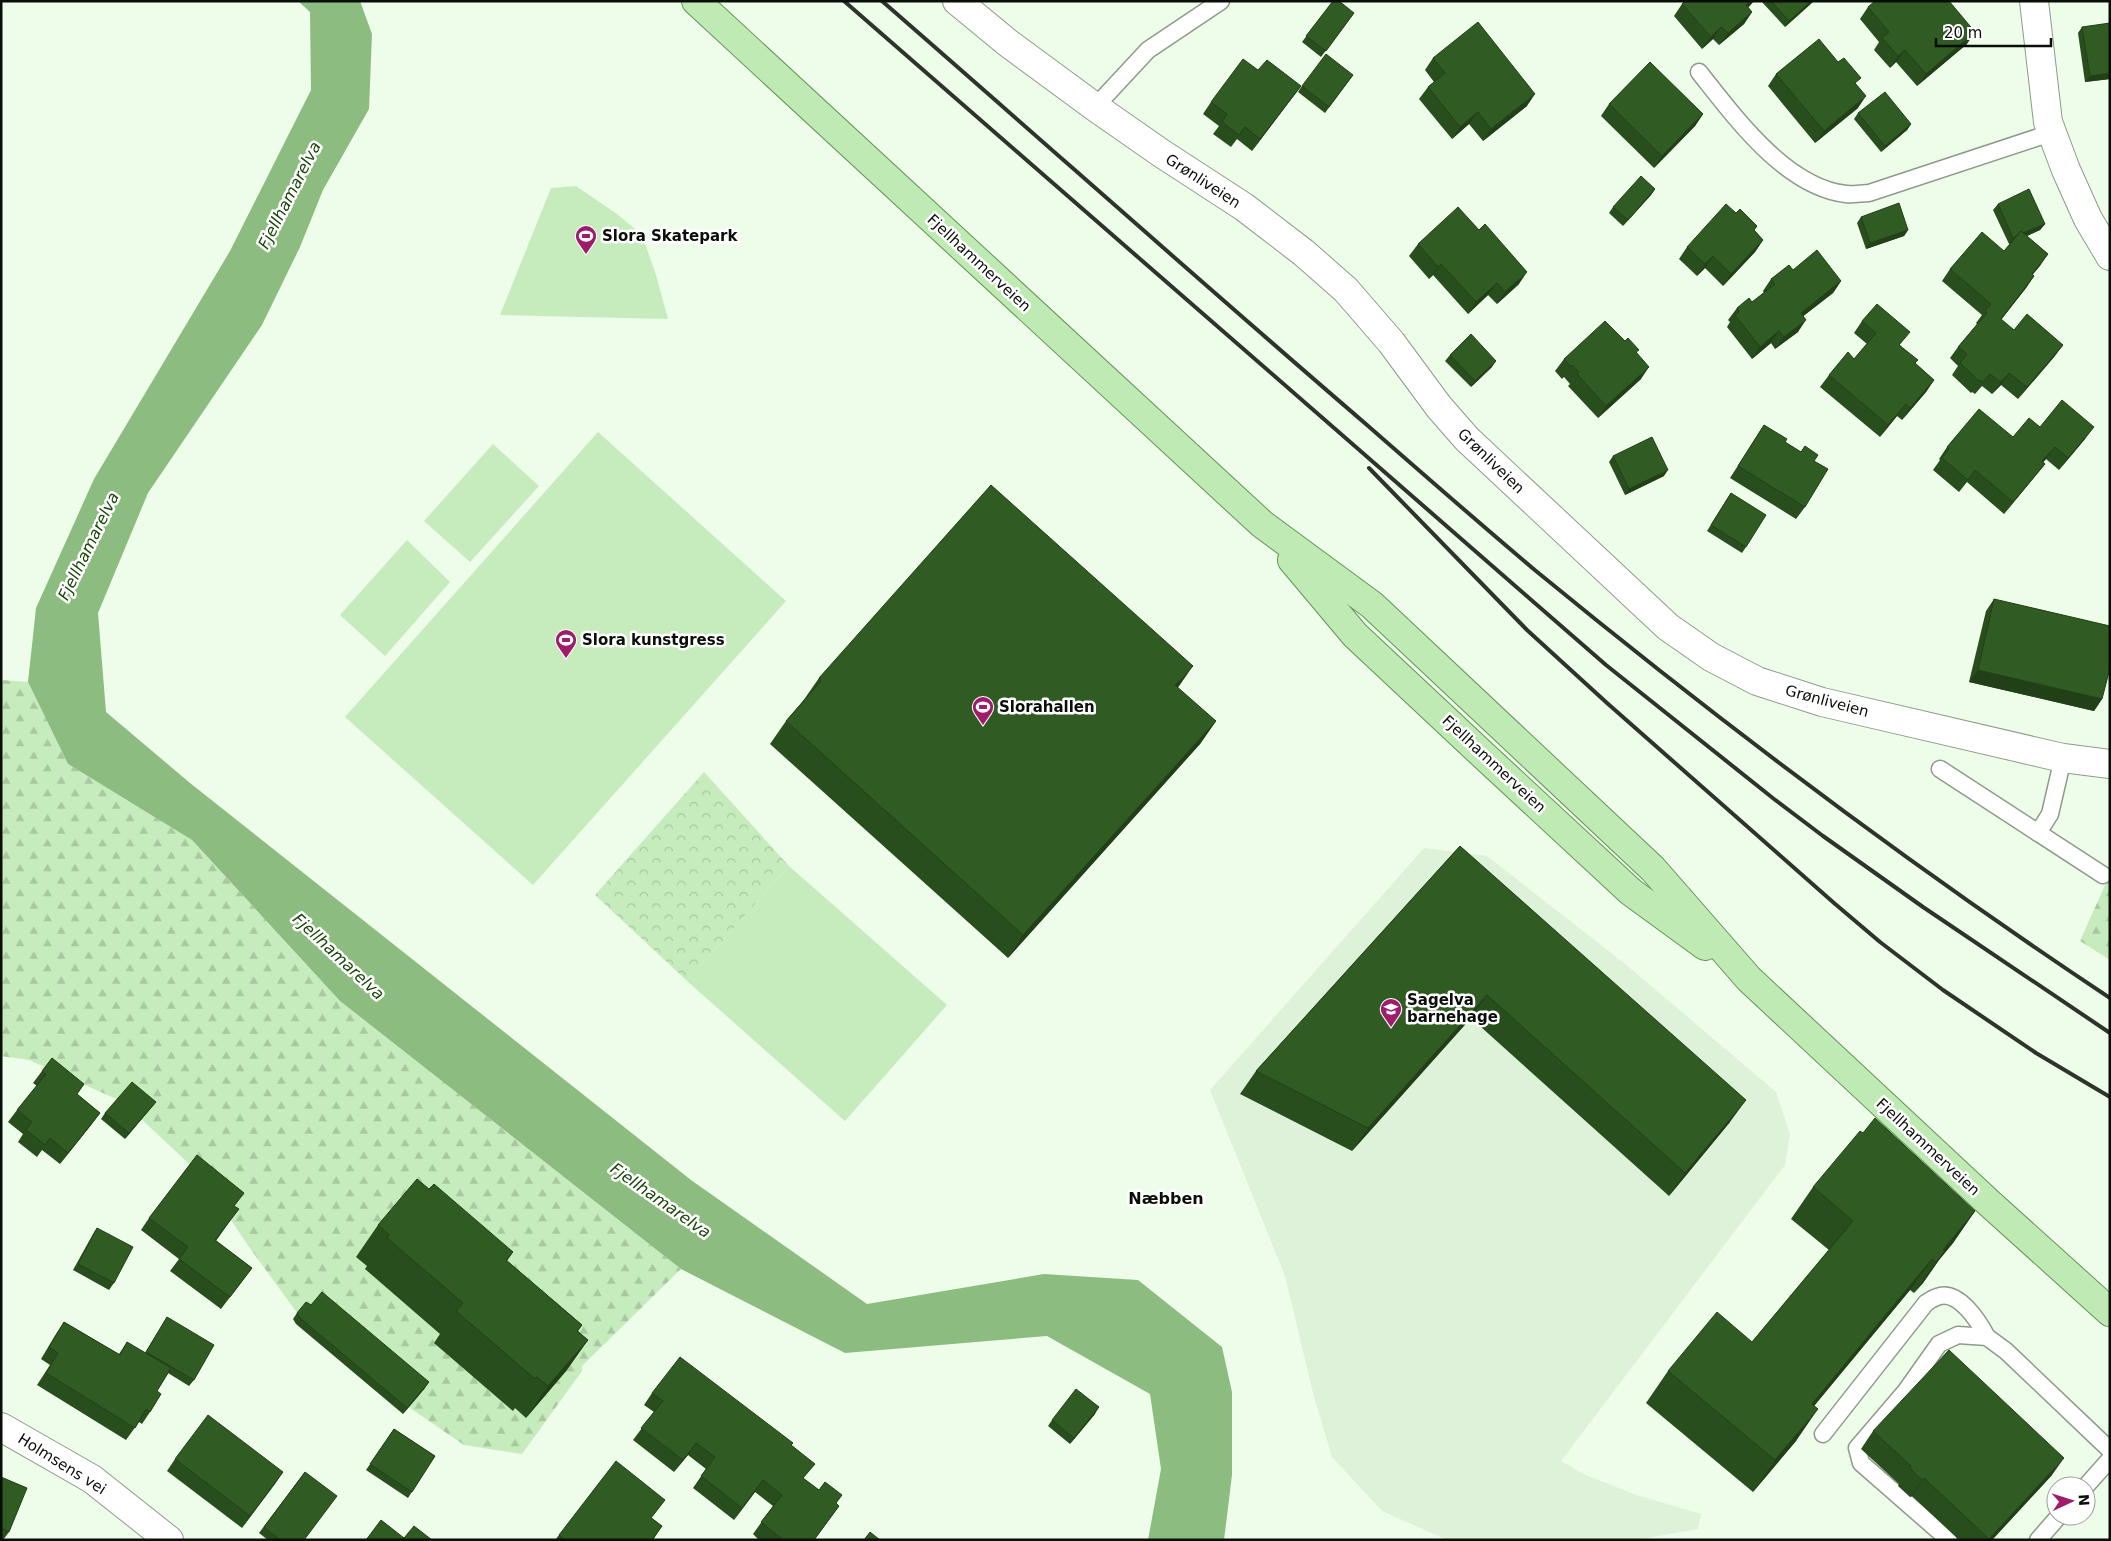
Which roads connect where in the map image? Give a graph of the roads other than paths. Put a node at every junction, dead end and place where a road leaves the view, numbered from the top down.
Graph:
1 (696, 1) edge
2 (957, 1) edge
3 (1221, 1) edge
4 (2034, 1) edge
5 (1699, 72) dead end
6 (1095, 107) junction
7 (2051, 133) junction
8 (2110, 256) edge
9 (2063, 758) junction
10 (2110, 764) edge
11 (1940, 769) dead end
12 (2038, 833) junction
13 (2103, 875) dead end
14 (2110, 1312) edge
15 (1987, 1337) junction
16 (1, 1426) edge
17 (1824, 1434) edge
18 (2110, 1450) edge
19 (2110, 1459) edge
20 (2095, 1476) edge
21 (2050, 1526) edge
22 (169, 1540) edge
23 (1949, 1540) edge
24 (2038, 1540) edge

1 - 14 main road, Fjellhammerveien
2 - 6 street, Grønliveien
3 - 6 lane
4 - 7 street
5 - 7 lane
6 - 9 street, Grønliveien
7 - 8 street
9 - 10 street, Grønliveien
9 - 12 lane
11 - 12 lane
12 - 13 lane
15 - 17 lane
15 - 18 lane
15 - 23 lane
16 - 22 street, Holmsens vei
19 - 20 lane
21 - 24 lane

